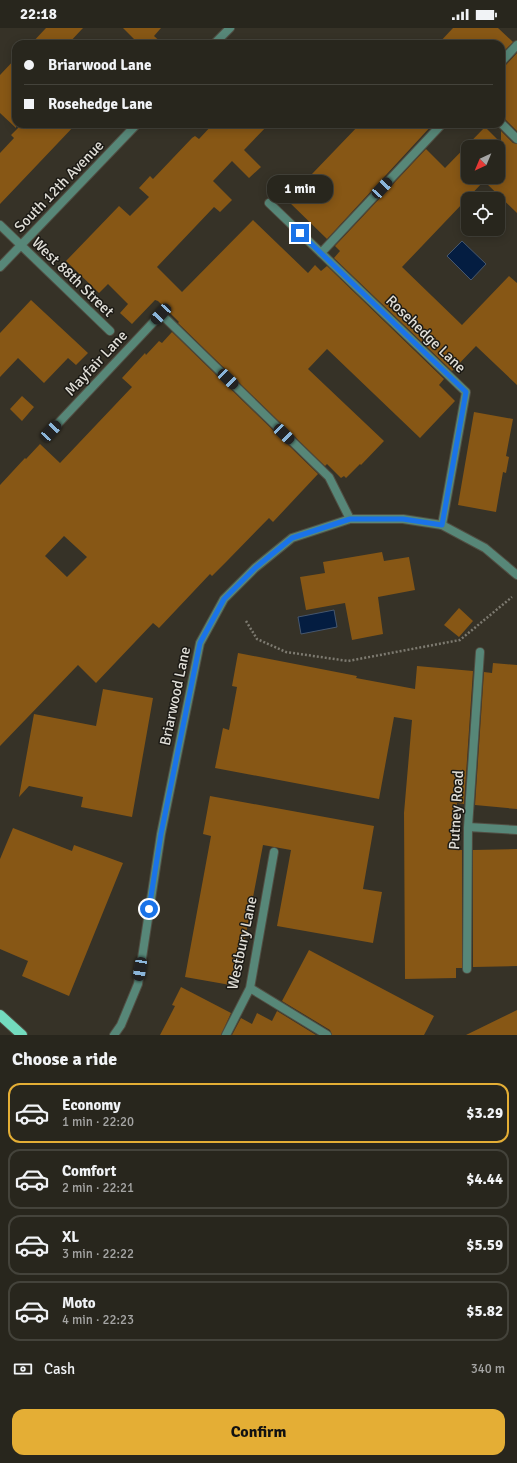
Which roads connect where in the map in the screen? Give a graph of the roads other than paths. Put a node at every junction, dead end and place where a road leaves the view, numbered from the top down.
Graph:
1 (230, 28) edge
2 (218, 40) edge
3 (517, 46) edge
4 (505, 58) edge
5 (505, 127) edge
6 (133, 128) edge
7 (438, 128) edge
8 (517, 139) edge
9 (269, 204) dead end
10 (0, 225) edge
11 (21, 246) junction
12 (321, 253) junction
13 (0, 267) edge
14 (110, 331) dead end
15 (51, 431) dead end
16 (350, 519) junction
17 (442, 525) junction
18 (517, 575) edge
19 (480, 652) dead end
20 (468, 827) junction
21 (517, 830) edge
22 (274, 852) dead end
23 (467, 969) dead end
24 (250, 988) junction
25 (0, 1015) edge
26 (22, 1035) edge
27 (114, 1035) edge
28 (226, 1035) edge
29 (327, 1035) edge

1 - 2 street
3 - 4 street
5 - 8 street
6 - 11 street, South 12th Avenue
7 - 12 street
9 - 12 street, Rosehedge Lane
10 - 11 street, West 88th Street
11 - 13 street, South 12th Avenue
11 - 14 street, West 88th Street
12 - 17 street, Rosehedge Lane
15 - 16 street, Mayfair Lane
16 - 17 street, Briarwood Lane
16 - 27 street, Briarwood Lane
17 - 18 street, Briarwood Lane
19 - 20 street, Putney Road
20 - 21 street
20 - 23 street, Putney Road
22 - 24 street, Westbury Lane
24 - 28 street, Westbury Lane
24 - 29 street
25 - 26 main road

